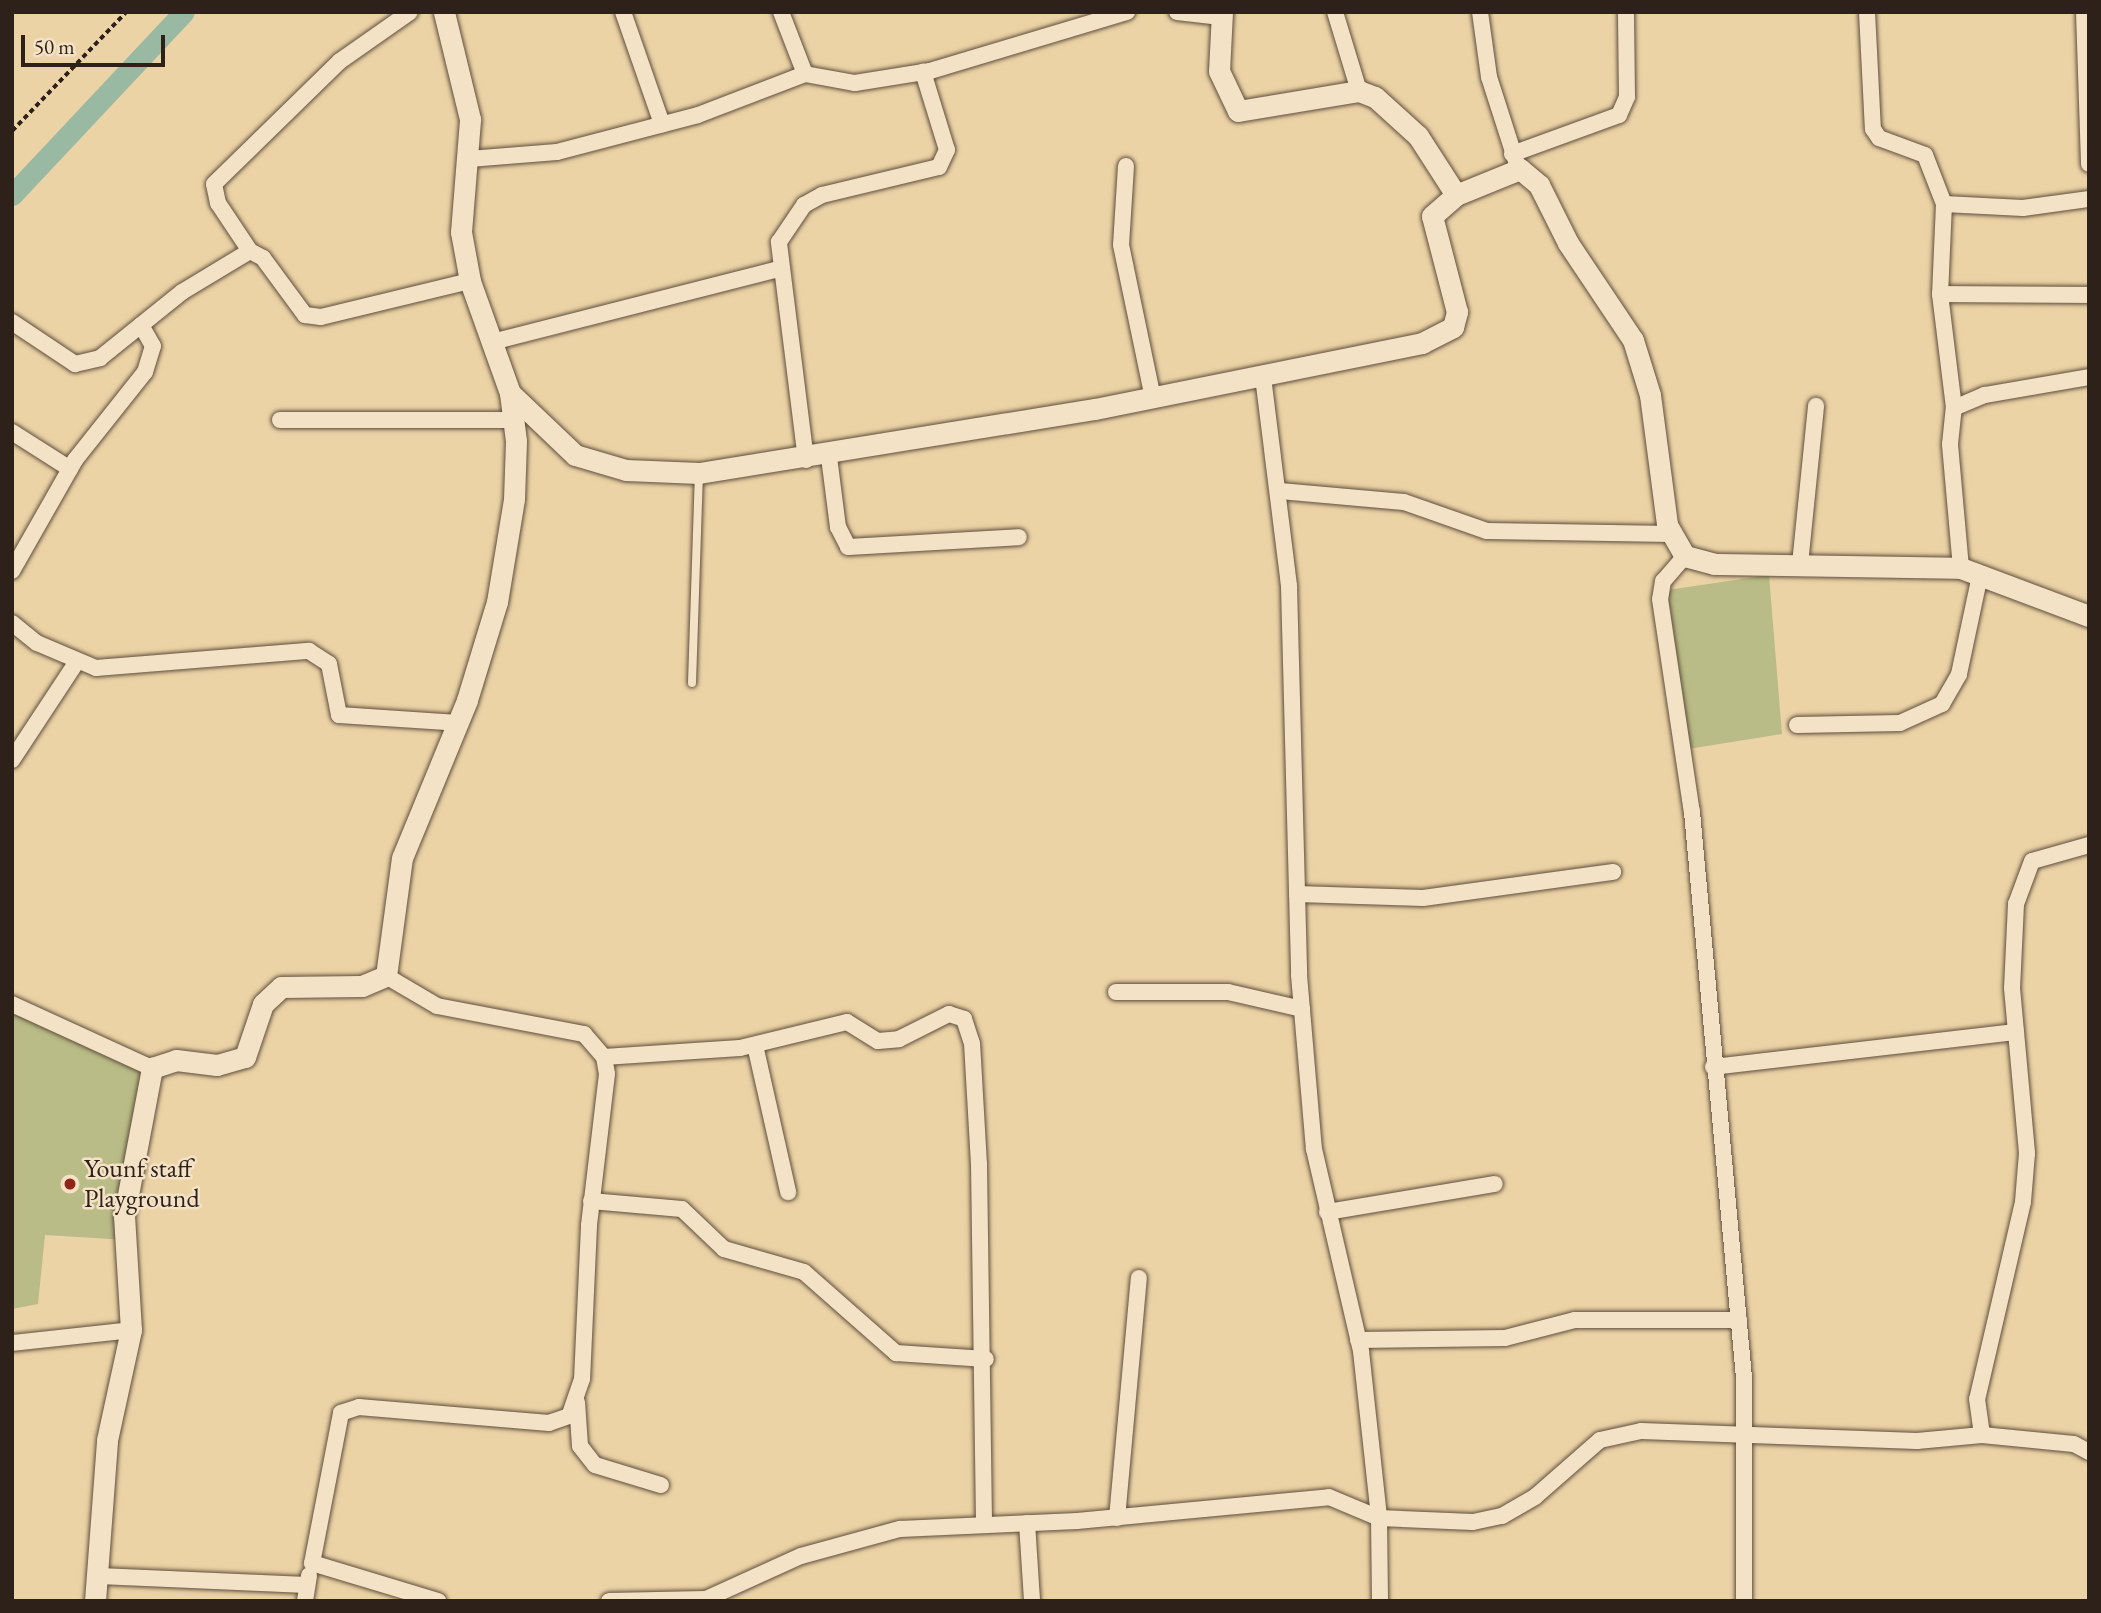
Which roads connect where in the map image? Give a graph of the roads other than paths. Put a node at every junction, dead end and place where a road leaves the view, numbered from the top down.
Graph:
1 (410, 12) edge
2 (444, 12) edge
3 (623, 12) edge
4 (781, 12) edge
5 (1127, 12) edge
6 (1177, 12) edge
7 (1335, 12) edge
8 (1480, 12) edge
9 (1626, 12) edge
10 (1867, 12) edge
11 (2084, 12) edge
12 (1222, 15) edge
13 (2086, 68) edge
14 (923, 72) junction
15 (805, 74) junction
16 (1359, 91) junction
17 (662, 124) junction
18 (469, 159) junction
19 (1516, 162) junction
20 (2089, 164) edge
21 (1126, 166) dead end
22 (1456, 195) junction
23 (2089, 199) edge
24 (1944, 204) junction
25 (250, 251) junction
26 (779, 268) junction
27 (470, 281) junction
28 (1941, 295) junction
29 (2089, 295) edge
30 (12, 322) edge
31 (141, 325) junction
32 (492, 342) junction
33 (1263, 377) junction
34 (2089, 377) edge
35 (510, 393) junction
36 (1153, 398) junction
37 (1816, 406) dead end
38 (1954, 408) junction
39 (513, 419) junction
40 (280, 420) dead end
41 (12, 432) edge
42 (829, 457) junction
43 (806, 460) junction
44 (70, 469) junction
45 (699, 473) junction
46 (1280, 491) junction
47 (1671, 534) junction
48 (1019, 537) dead end
49 (1685, 556) junction
50 (1800, 564) junction
51 (12, 571) edge
52 (1970, 571) junction
53 (2089, 616) edge
54 (12, 623) edge
55 (76, 663) junction
56 (692, 683) dead end
57 (458, 723) junction
58 (1797, 725) dead end
59 (12, 760) edge
60 (2089, 845) edge
61 (1613, 872) dead end
62 (1297, 894) junction
63 (386, 976) junction
64 (1116, 992) dead end
65 (12, 1004) edge
66 (1302, 1009) junction
67 (2016, 1032) junction
68 (755, 1045) junction
69 (604, 1057) junction
70 (1713, 1067) junction
71 (152, 1068) junction
72 (1495, 1184) dead end
73 (788, 1192) dead end
74 (591, 1201) junction
75 (1327, 1212) junction
76 (1139, 1278) dead end
77 (1739, 1320) junction
78 (131, 1329) junction
79 (1358, 1340) junction
80 (12, 1343) edge
81 (986, 1359) junction
82 (577, 1399) junction
83 (1745, 1435) junction
84 (1982, 1435) junction
85 (2084, 1445) edge
86 (661, 1485) dead end
87 (1117, 1518) junction
88 (1379, 1518) junction
89 (1027, 1524) junction
90 (985, 1525) junction
91 (312, 1563) junction
92 (99, 1576) junction
93 (306, 1593) edge
94 (706, 1600) edge
95 (94, 1601) edge
96 (438, 1601) edge
97 (609, 1601) edge
98 (1032, 1601) edge
99 (1380, 1601) edge
100 (1744, 1601) edge

1 - 25 street
2 - 18 street
3 - 17 street
4 - 15 street
5 - 14 street
6 - 12 street
7 - 16 street
8 - 19 street
9 - 19 street
10 - 24 street
11 - 13 street
12 - 16 street
13 - 20 street
14 - 15 street
14 - 26 street
15 - 17 street
16 - 22 street
17 - 18 street
18 - 27 street
19 - 22 street
19 - 47 street
21 - 36 street
22 - 33 street
23 - 24 street
24 - 28 street
25 - 27 street
25 - 31 street
26 - 32 street
26 - 43 street
27 - 32 street
28 - 29 street
28 - 38 street
30 - 31 street
31 - 44 street
32 - 35 street
33 - 36 street
33 - 46 street
34 - 38 street
35 - 39 street
35 - 45 street
36 - 42 street
37 - 50 street
38 - 52 street
39 - 40 street
39 - 57 street
41 - 44 street
42 - 43 street
42 - 48 street
43 - 45 street
44 - 51 street
45 - 56 lane
46 - 47 street
46 - 62 street
47 - 49 street
49 - 50 street
49 - 70 street
50 - 52 street
52 - 53 street
52 - 58 street
54 - 55 street
55 - 57 street
55 - 59 street
57 - 63 street
60 - 67 street
61 - 62 street
62 - 66 street
63 - 69 street
63 - 71 street
64 - 66 street
65 - 71 street
66 - 75 street
67 - 70 street
67 - 84 street
68 - 69 street
68 - 73 street
68 - 81 street
69 - 74 street
70 - 77 street
71 - 78 street
72 - 75 street
74 - 81 street
74 - 82 street
75 - 79 street
76 - 87 street
77 - 79 street
77 - 83 street
78 - 80 street
78 - 92 street
79 - 88 street
81 - 90 street
82 - 86 street
82 - 91 street
83 - 84 street
83 - 88 street
83 - 100 street
84 - 85 street
87 - 88 street
87 - 89 street
88 - 99 street
89 - 90 street
89 - 98 street
90 - 94 street
91 - 93 street
91 - 96 street
92 - 93 street
92 - 95 street
94 - 97 street

